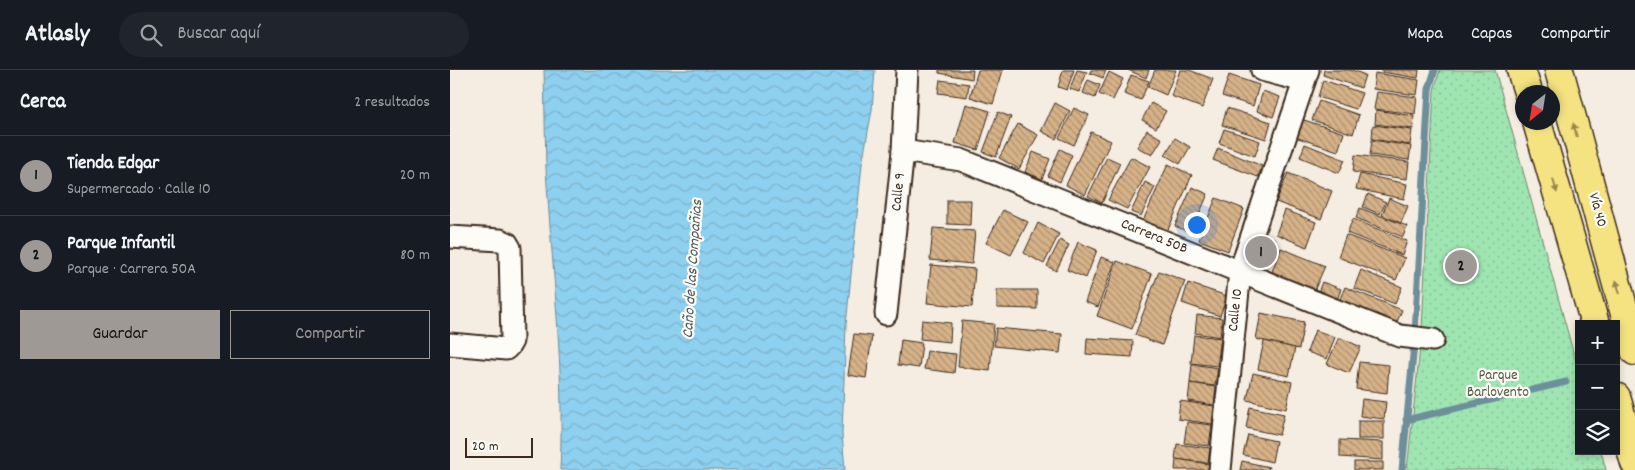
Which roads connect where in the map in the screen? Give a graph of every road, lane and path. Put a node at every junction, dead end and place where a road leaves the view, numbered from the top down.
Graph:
1 (907, 70) edge
2 (1262, 70) edge
3 (1521, 70) edge
4 (1559, 70) edge
5 (1306, 76) edge
6 (1526, 85) edge
7 (1539, 130) edge
8 (903, 151) junction
9 (450, 237) edge
10 (1240, 271) junction
11 (886, 314) dead end
12 (1594, 320) edge
13 (1432, 340) dead end
14 (450, 344) edge
15 (1635, 351) edge
16 (1620, 410) edge
17 (1635, 463) edge
18 (1220, 470) edge

1 - 8 street, Calle 9
2 - 5 street
3 - 6 highway
15 -> 4 highway, Vía 40
5 - 10 street, Calle 10
7 -> 12 highway
8 - 10 street, Carrera 50B
8 - 11 street, Calle 9
9 - 14 street
10 - 13 street, Carrera 50B
10 - 18 street, Calle 10
16 - 17 highway

